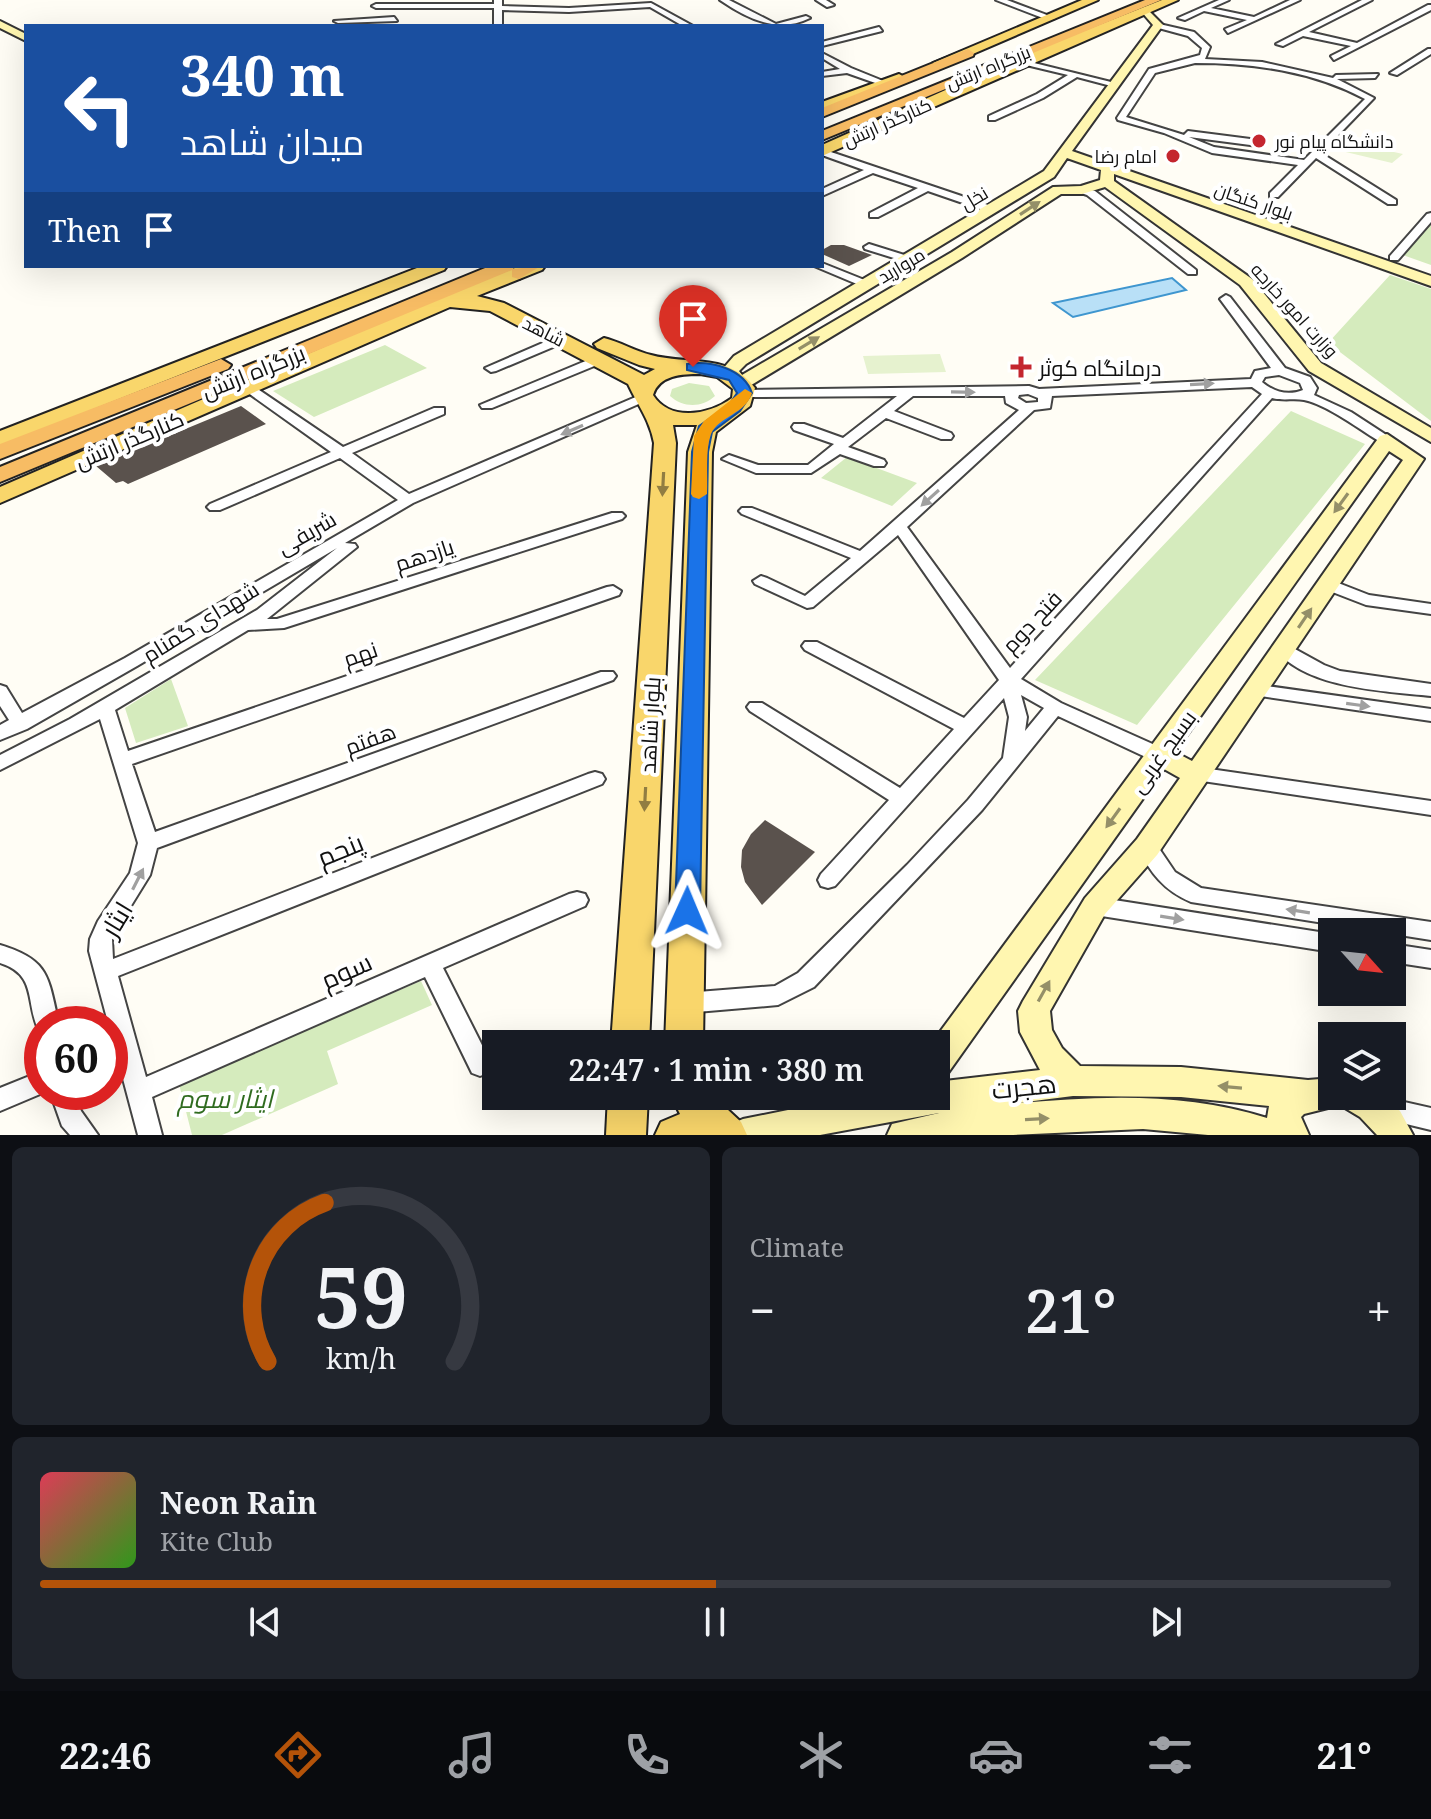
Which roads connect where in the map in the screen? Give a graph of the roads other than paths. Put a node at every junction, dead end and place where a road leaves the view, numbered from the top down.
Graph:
1 (724, 0) edge
2 (820, 0) edge
3 (1000, 0) edge
4 (1092, 0) edge
5 (1110, 0) edge
6 (1120, 0) edge
7 (1172, 0) edge
8 (1225, 0) edge
9 (1296, 0) edge
10 (1368, 0) edge
11 (377, 3) edge
12 (1147, 4) edge
13 (498, 5) edge
14 (830, 5) dead end
15 (1431, 7) edge
16 (1204, 9) junction
17 (1031, 11) junction
18 (1078, 11) junction
19 (0, 13) edge
20 (806, 18) dead end
21 (1051, 18) junction
22 (1182, 18) dead end
23 (394, 19) dead end
24 (1255, 19) junction
25 (372, 20) junction
26 (338, 21) dead end
27 (1111, 23) junction
28 (0, 24) edge
29 (685, 24) edge
30 (774, 24) edge
31 (785, 24) edge
32 (24, 26) edge
33 (1157, 26) junction
34 (879, 29) dead end
35 (1228, 31) dead end
36 (1301, 33) junction
37 (24, 37) edge
38 (824, 43) edge
39 (1280, 44) dead end
40 (1358, 45) junction
41 (1206, 49) junction
42 (1431, 51) edge
43 (968, 53) junction
44 (824, 56) edge
45 (1030, 58) junction
46 (1334, 58) dead end
47 (1194, 61) junction
48 (848, 70) junction
49 (1394, 73) dead end
50 (824, 74) edge
51 (1076, 74) junction
52 (1375, 76) dead end
53 (884, 83) junction
54 (1115, 84) junction
55 (824, 109) edge
56 (824, 109) edge
57 (992, 118) dead end
58 (824, 119) edge
59 (1167, 131) junction
60 (824, 137) edge
61 (824, 137) edge
62 (1258, 143) dead end
63 (1069, 149) junction
64 (824, 150) edge
65 (824, 152) edge
66 (1315, 154) junction
67 (1307, 163) junction
68 (871, 170) junction
69 (1102, 170) junction
70 (1049, 174) junction
71 (926, 188) junction
72 (1082, 190) junction
73 (824, 192) edge
74 (1188, 192) junction
75 (1274, 195) dead end
76 (1392, 202) dead end
77 (993, 210) junction
78 (874, 215) dead end
79 (1431, 216) edge
80 (869, 247) dead end
81 (1394, 258) junction
82 (910, 260) junction
83 (465, 268) edge
84 (523, 268) edge
85 (824, 268) edge
86 (415, 271) edge
87 (1431, 271) edge
88 (1192, 272) dead end
89 (1431, 281) edge
90 (868, 285) junction
91 (1226, 299) dead end
92 (506, 304) junction
93 (435, 306) junction
94 (336, 319) junction
95 (561, 339) junction
96 (762, 347) junction
97 (600, 359) junction
98 (693, 367) junction
99 (491, 368) dead end
100 (1280, 371) junction
101 (249, 387) junction
102 (1262, 388) junction
103 (912, 391) junction
104 (736, 392) junction
105 (1013, 392) junction
106 (1040, 393) junction
107 (1304, 395) junction
108 (646, 400) junction
109 (84, 405) junction
110 (487, 405) dead end
111 (1029, 408) junction
112 (439, 411) dead end
113 (884, 412) junction
114 (799, 427) dead end
115 (946, 436) dead end
116 (1431, 436) edge
117 (0, 439) edge
118 (1387, 440) junction
119 (841, 446) junction
120 (0, 452) edge
121 (339, 452) junction
122 (729, 459) dead end
123 (879, 463) dead end
124 (0, 475) edge
125 (0, 496) edge
126 (408, 500) junction
127 (215, 507) dead end
128 (747, 511) dead end
129 (617, 516) dead end
130 (899, 526) junction
131 (862, 557) junction
132 (761, 581) dead end
133 (1328, 584) junction
134 (613, 591) dead end
135 (1431, 609) edge
136 (244, 625) junction
137 (811, 646) dead end
138 (1284, 649) junction
139 (607, 676) dead end
140 (1008, 679) junction
141 (1253, 690) junction
142 (1431, 690) edge
143 (0, 691) edge
144 (105, 707) junction
145 (756, 707) dead end
146 (1055, 707) junction
147 (1431, 715) edge
148 (20, 724) junction
149 (964, 726) junction
150 (0, 733) edge
151 (1159, 755) junction
152 (122, 760) junction
153 (1012, 760) junction
154 (0, 763) edge
155 (1196, 774) junction
156 (595, 779) dead end
157 (900, 798) junction
158 (1431, 808) edge
159 (148, 843) junction
160 (1147, 847) junction
161 (828, 880) dead end
162 (577, 900) dead end
163 (1095, 906) junction
164 (1431, 931) edge
165 (1318, 941) edge
166 (1406, 955) edge
167 (5, 959) edge
168 (1431, 959) edge
169 (430, 964) junction
170 (106, 971) junction
171 (685, 1003) junction
172 (43, 1006) edge
173 (631, 1030) edge
174 (684, 1030) edge
175 (950, 1044) edge
176 (480, 1065) dead end
177 (1073, 1081) junction
178 (24, 1090) edge
179 (138, 1092) junction
180 (950, 1094) edge
181 (1318, 1094) edge
182 (1318, 1094) edge
183 (0, 1100) edge
184 (68, 1110) edge
185 (627, 1110) edge
186 (700, 1110) edge
187 (848, 1110) edge
188 (1375, 1110) edge
189 (1396, 1110) edge
190 (1431, 1119) edge
191 (730, 1133) edge
192 (86, 1135) edge
193 (150, 1135) edge
194 (626, 1135) edge
195 (675, 1135) edge
196 (904, 1135) edge
197 (1271, 1135) edge
198 (1292, 1135) edge
199 (1396, 1135) edge

1 - 30 street
2 - 14 street
3 - 17 street
4 - 18 main road, کنارگذر ارتش
5 - 18 highway, بزرگراه ارتش
6 - 18 highway
7 - 12 main road, کنارگذر ارتش
8 - 16 street
9 - 24 street
10 - 36 street
11 - 13 street
11 - 25 street
12 - 27 main road, کنارگذر ارتش
12 - 33 main road
12 - 60 highway, بزرگراه ارتش
13 - 29 street
15 - 40 street
16 - 22 street
16 - 24 street
17 - 18 street
17 - 21 street
18 - 21 main road, کنارگذر ارتش
18 - 43 main road
18 - 58 highway, بزرگراه ارتش
19 - 32 main road
20 - 31 street
21 - 43 main road, کنارگذر ارتش
23 - 25 street
24 - 35 street
25 - 26 street
27 - 33 main road
27 - 45 main road, کنارگذر ارتش
28 - 37 main road
33 - 41 street
33 - 54 main road, نخل
34 - 38 street
36 - 39 street
36 - 40 street
40 - 46 street
41 - 47 street
41 - 52 street
42 - 49 street
43 - 53 main road, کنارگذر ارتش
43 - 55 highway
44 - 48 street
45 - 51 street
45 - 61 highway
45 - 64 main road, کنارگذر ارتش
47 - 59 street
47 - 66 street
48 - 50 street
48 - 53 street
51 - 54 street
51 - 57 street
53 - 56 main road, کنارگذر ارتش
54 - 63 main road, نخل
59 - 62 street
59 - 67 street
63 - 69 main road, بلوار کنگان
63 - 70 main road, نخل
65 - 68 street
66 - 67 street
66 - 76 street
67 - 75 street
68 - 71 street
68 - 73 street
69 - 70 main road
69 - 72 main road, مروارید
69 - 74 main road, بلوار کنگان
69 - 74 main road, بلوار کنگان
69 - 116 main road, وزارت امور خارجه
70 - 77 main road, نخل
71 - 77 street
71 - 78 street
72 - 88 street
104 -> 72 main road, مروارید
74 - 81 main road, بلوار کنگان
74 - 89 main road, بلوار کنگان
77 - 82 main road, نخل
79 - 81 street
80 - 82 street
81 - 87 main road, بلوار کنگان
82 - 90 main road, نخل
83 - 94 highway, بزرگراه ارتش
84 - 92 main road, شاهد
84 - 93 main road, کنارگذر ارتش
84 - 124 highway, بزرگراه ارتش
85 - 90 street
86 - 109 main road
90 - 96 main road, نخل
91 - 100 street
92 - 93 main road, شاهد
92 - 95 main road, شاهد
92 - 98 main road, شاهد
93 - 101 main road, کنارگذر ارتش
94 - 109 main road
94 - 120 highway, بزرگراه ارتش
95 - 97 main road, شاهد
95 - 99 street
96 - 98 main road
96 - 104 main road
97 - 108 main road, شاهد
97 - 110 street
98 - 104 main road, شاهد
98 - 108 main road
100 - 102 street
100 - 107 street
101 - 121 street
101 - 125 main road, کنارگذر ارتش
106 -> 102 street
102 - 107 street
102 - 140 street, فتح دوم
103 - 104 street
103 -> 105 street
103 - 113 street
104 - 108 main road
104 - 171 main road, بلوار شاهد
105 - 106 street
105 - 111 street
106 - 111 street
107 - 118 street
108 -> 126 street
108 -> 173 main road, بلوار شاهد
109 - 117 main road
111 -> 130 street
112 - 121 street
113 - 115 street
113 - 119 street
114 - 119 street
118 - 133 main road, بسیج غربی
118 -> 151 main road, بسیج غربی
119 - 122 street
119 - 123 street
121 - 126 street
121 - 127 street
126 - 136 street, شهدای گمنام
126 - 148 street, شریفی
128 - 131 street
129 - 136 street, یازدهم
130 - 131 street
130 - 140 street
131 - 132 street
133 - 135 street
138 -> 133 main road, بسیج غربی
134 - 152 street, نهم
136 - 144 street, شهدای گمنام
137 - 149 street
138 - 141 main road, بسیج غربی
138 - 142 street
139 - 159 street, هفتم
140 - 146 street
140 - 149 street, فتح دوم
140 - 153 street
141 -> 147 street
141 - 155 main road, بسیج غربی
143 - 148 street
144 - 152 street
144 - 154 street, شهدای گمنام
145 - 157 street
146 - 151 street
146 - 153 street
148 - 150 street, شریفی
149 - 157 street, فتح دوم
151 - 155 main road
151 -> 175 main road, بسیج غربی
152 - 159 street
153 - 171 street
155 - 158 street
155 - 160 main road, بسیج غربی
156 - 170 street, پنجم
157 - 161 street, فتح دوم
170 -> 159 street, ایثار
160 - 163 main road, بسیج غربی
164 -> 160 street
162 - 169 street, سوم
163 -> 165 street
177 -> 163 main road, بسیج غربی
166 - 168 street
167 - 172 street
169 - 176 street
169 - 179 street, سوم
170 - 179 street, ایثار
171 - 174 main road, بلوار شاهد
177 - 180 main road, هجرت
181 -> 177 main road, هجرت
178 - 183 street
179 - 193 street, ایثار
182 - 198 main road
184 - 192 street
185 - 194 main road
186 - 191 main road
187 - 191 main road, هجرت
188 - 199 main road
189 - 190 street
191 - 195 main road
196 -> 197 main road, هجرت

